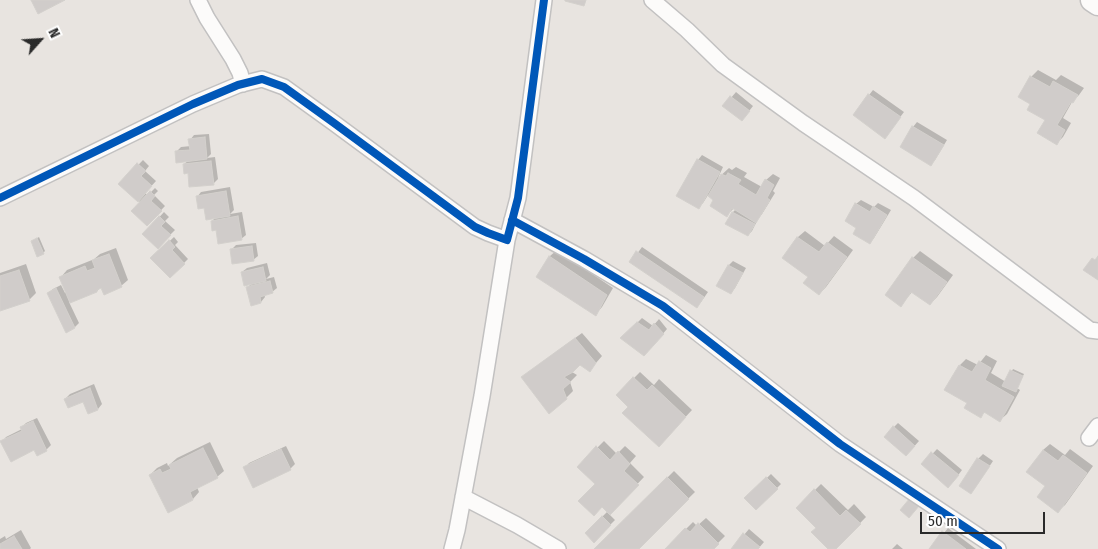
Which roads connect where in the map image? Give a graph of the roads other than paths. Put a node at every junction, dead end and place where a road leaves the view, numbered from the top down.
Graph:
1 (198, 0) edge
2 (544, 0) edge
3 (652, 0) edge
4 (1092, 0) edge
5 (1098, 4) edge
6 (243, 84) junction
7 (0, 198) edge
8 (512, 220) junction
9 (507, 240) junction
10 (1098, 331) edge
11 (463, 497) junction
12 (452, 549) edge
13 (558, 549) edge
14 (998, 549) edge

1 - 6 street
2 - 8 street
3 - 10 street
4 - 5 street
6 - 7 street
6 - 9 street
8 - 9 street
8 - 14 street
9 - 11 street
11 - 12 street
11 - 13 street

